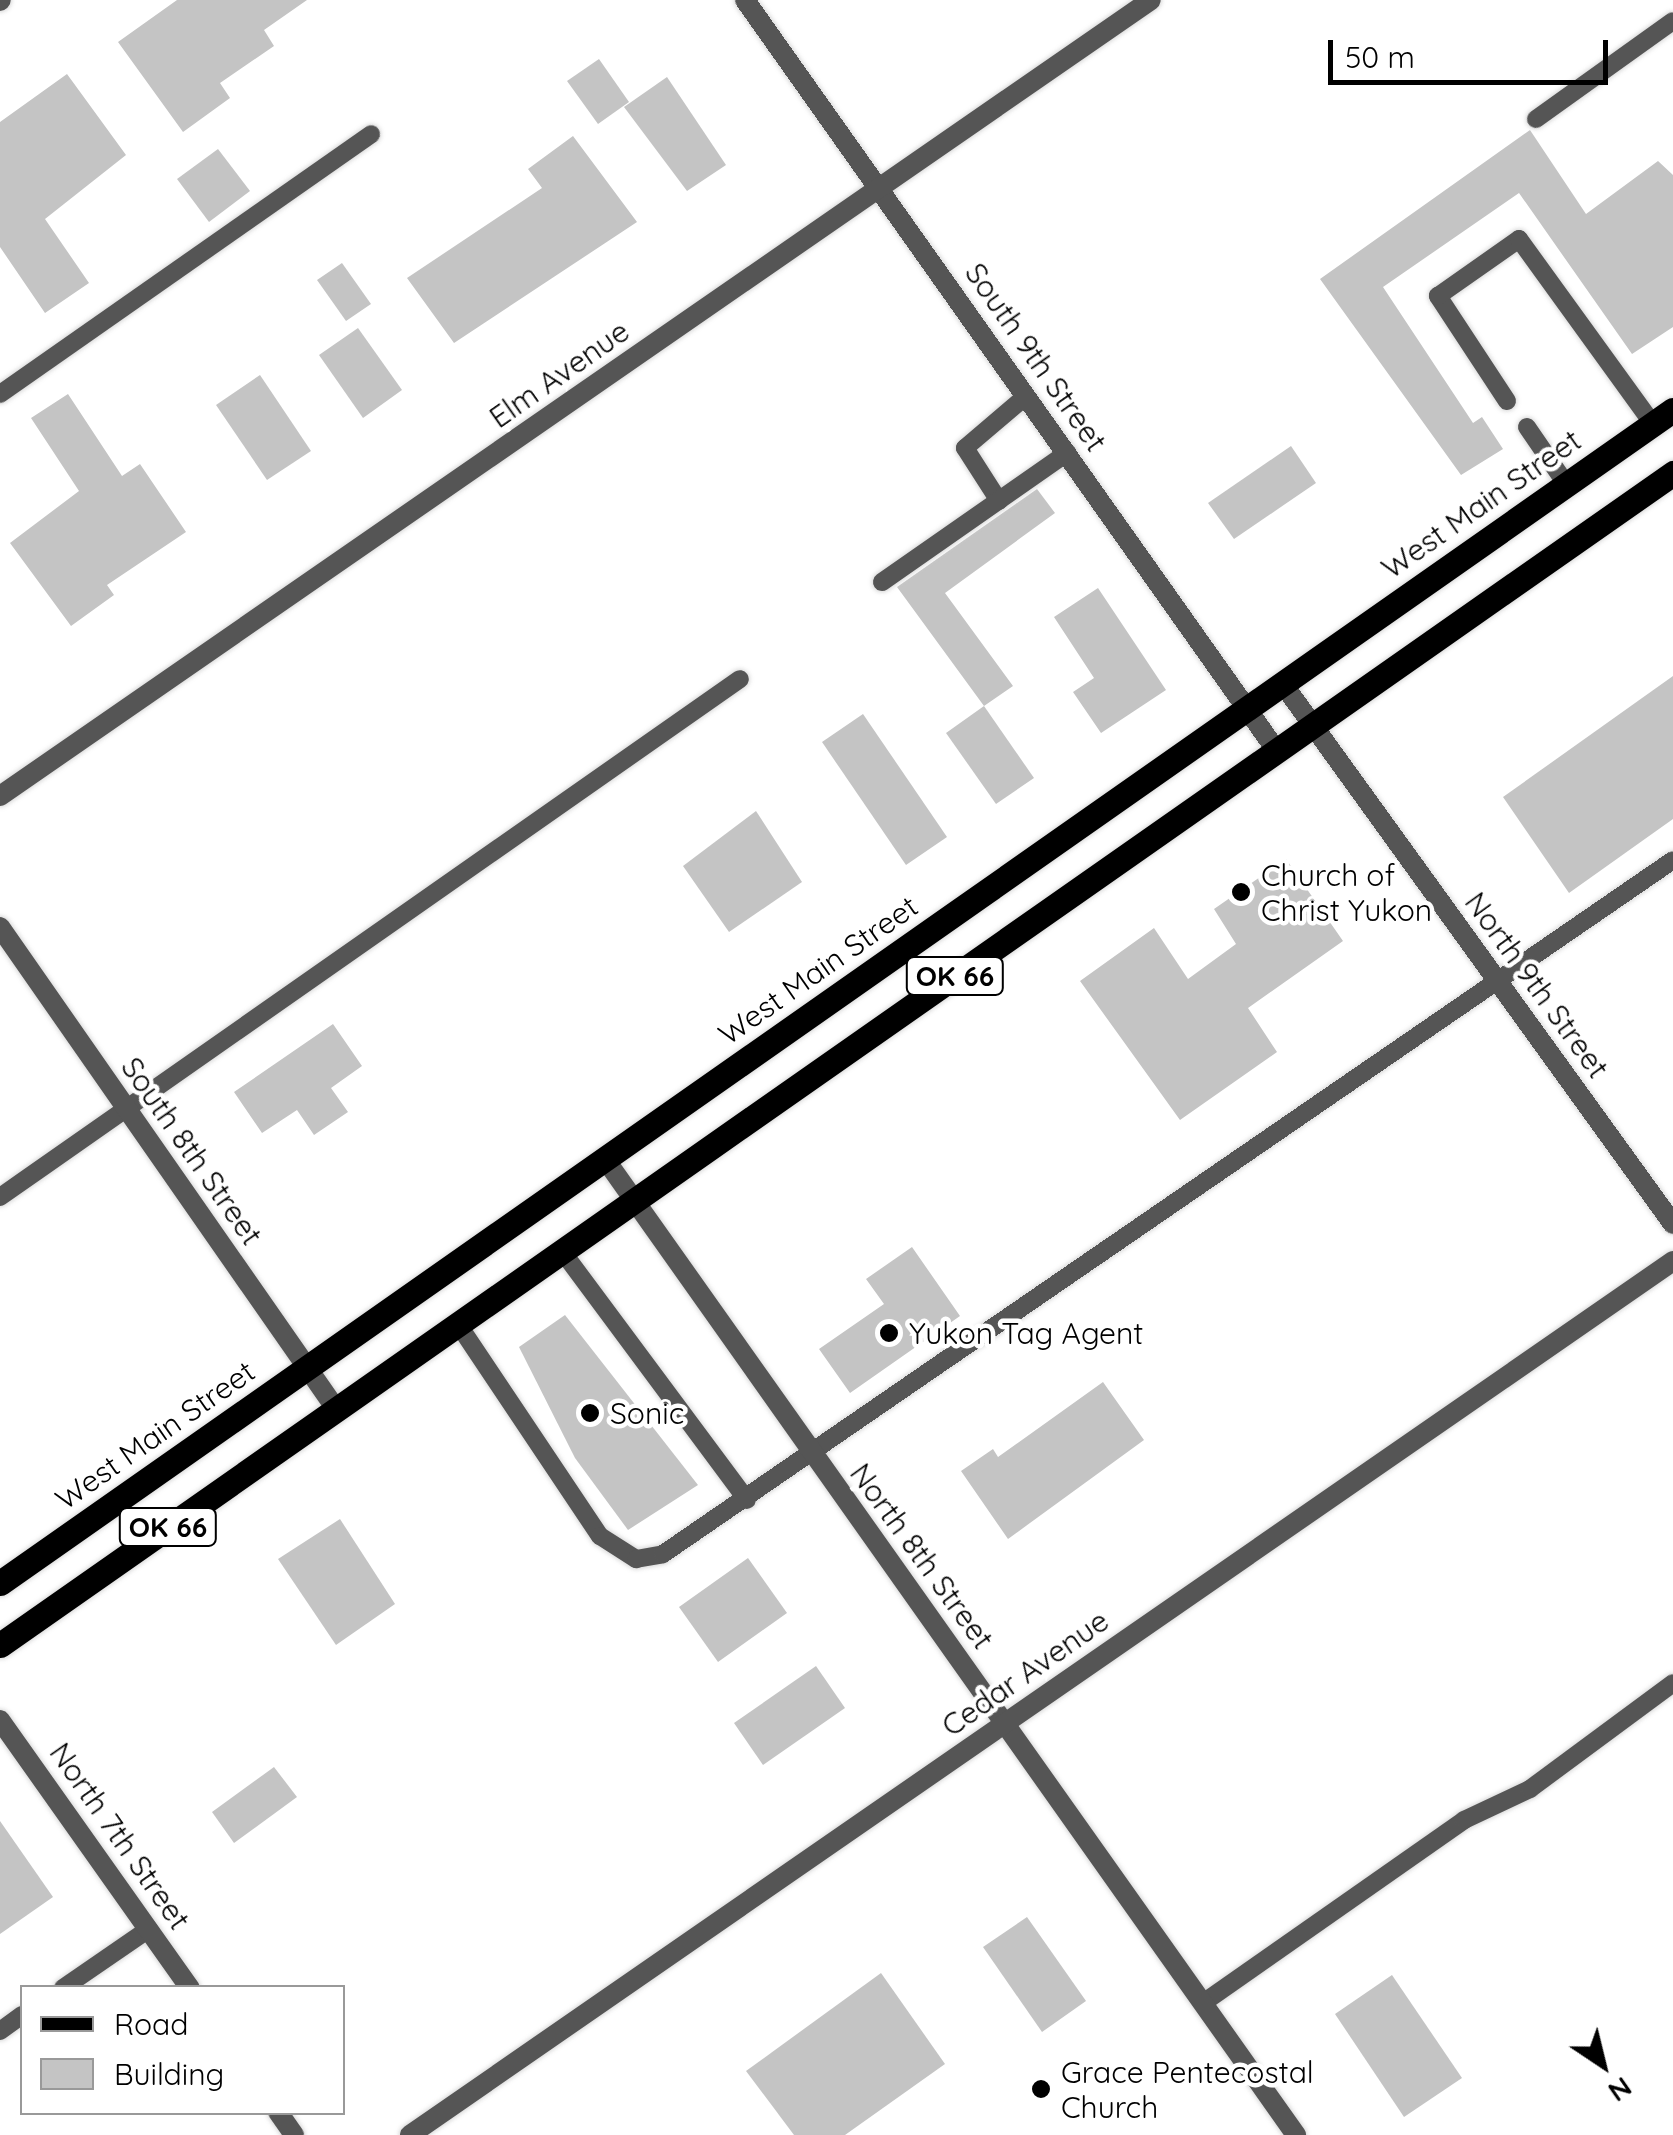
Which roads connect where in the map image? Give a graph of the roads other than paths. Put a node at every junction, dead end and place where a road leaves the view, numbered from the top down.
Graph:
1 (744, 0) edge
2 (1152, 0) edge
3 (1673, 21) edge
4 (1536, 118) dead end
5 (370, 134) dead end
6 (880, 188) junction
7 (0, 394) edge
8 (1026, 396) junction
9 (1507, 400) dead end
10 (1663, 417) edge
11 (1527, 428) dead end
12 (1067, 453) junction
13 (1673, 473) edge
14 (1566, 484) junction
15 (998, 501) junction
16 (882, 582) dead end
17 (740, 679) dead end
18 (1283, 684) junction
19 (1247, 709) junction
20 (1312, 725) junction
21 (1276, 750) junction
22 (0, 796) edge
23 (1673, 860) edge
24 (0, 927) edge
25 (1498, 982) junction
26 (127, 1111) junction
27 (605, 1159) junction
28 (0, 1198) edge
29 (635, 1201) junction
30 (1673, 1224) edge
31 (562, 1252) junction
32 (1673, 1261) edge
33 (458, 1324) junction
34 (307, 1367) junction
35 (336, 1409) junction
36 (814, 1458) junction
37 (747, 1500) junction
38 (0, 1583) edge
39 (0, 1645) edge
40 (1673, 1683) edge
41 (0, 1720) edge
42 (1007, 1722) junction
43 (149, 1929) junction
44 (68, 1985) edge
45 (188, 1985) edge
46 (1203, 2003) junction
47 (410, 2135) edge
48 (1296, 2135) edge

1 - 6 street, South 9th Street
2 - 6 street, Elm Avenue
3 - 4 lane
5 - 7 lane
6 - 8 street, South 9th Street
6 - 22 street, Elm Avenue
8 - 12 street, South 9th Street
8 - 15 lane
9 - 10 lane
10 - 14 main road, West Main Street / OK 66
11 - 14 lane
12 - 15 lane
12 - 19 street, South 9th Street
13 - 20 main road, OK 66
14 - 18 main road, West Main Street / OK 66
15 - 16 lane
17 - 26 lane
18 - 19 main road, West Main Street / OK 66
18 - 20 street, North 9th Street
19 - 21 street, South 9th Street
19 - 27 main road, West Main Street / OK 66
20 - 21 main road, OK 66
20 - 25 street, North 9th Street
21 - 29 main road, OK 66
23 - 25 lane
24 - 26 street, South 8th Street
25 - 30 street, North 9th Street
25 - 36 lane
26 - 28 lane
26 - 34 street, South 8th Street
27 - 29 street, North 8th Street
27 - 34 main road, West Main Street / OK 66
29 - 31 main road, OK 66
29 - 36 street, North 8th Street
31 - 33 main road, OK 66
31 - 37 lane
32 - 42 street, Cedar Avenue
33 - 35 main road, OK 66
33 - 37 lane
34 - 35 street, South 8th Street
34 - 38 main road, West Main Street / OK 66
35 - 39 main road, OK 66
36 - 37 lane
36 - 42 street, North 8th Street
40 - 46 lane
41 - 43 street, North 7th Street
42 - 46 street, North 8th Street
42 - 47 street, Cedar Avenue
43 - 44 lane
43 - 45 street, North 7th Street
46 - 48 street, North 8th Street

